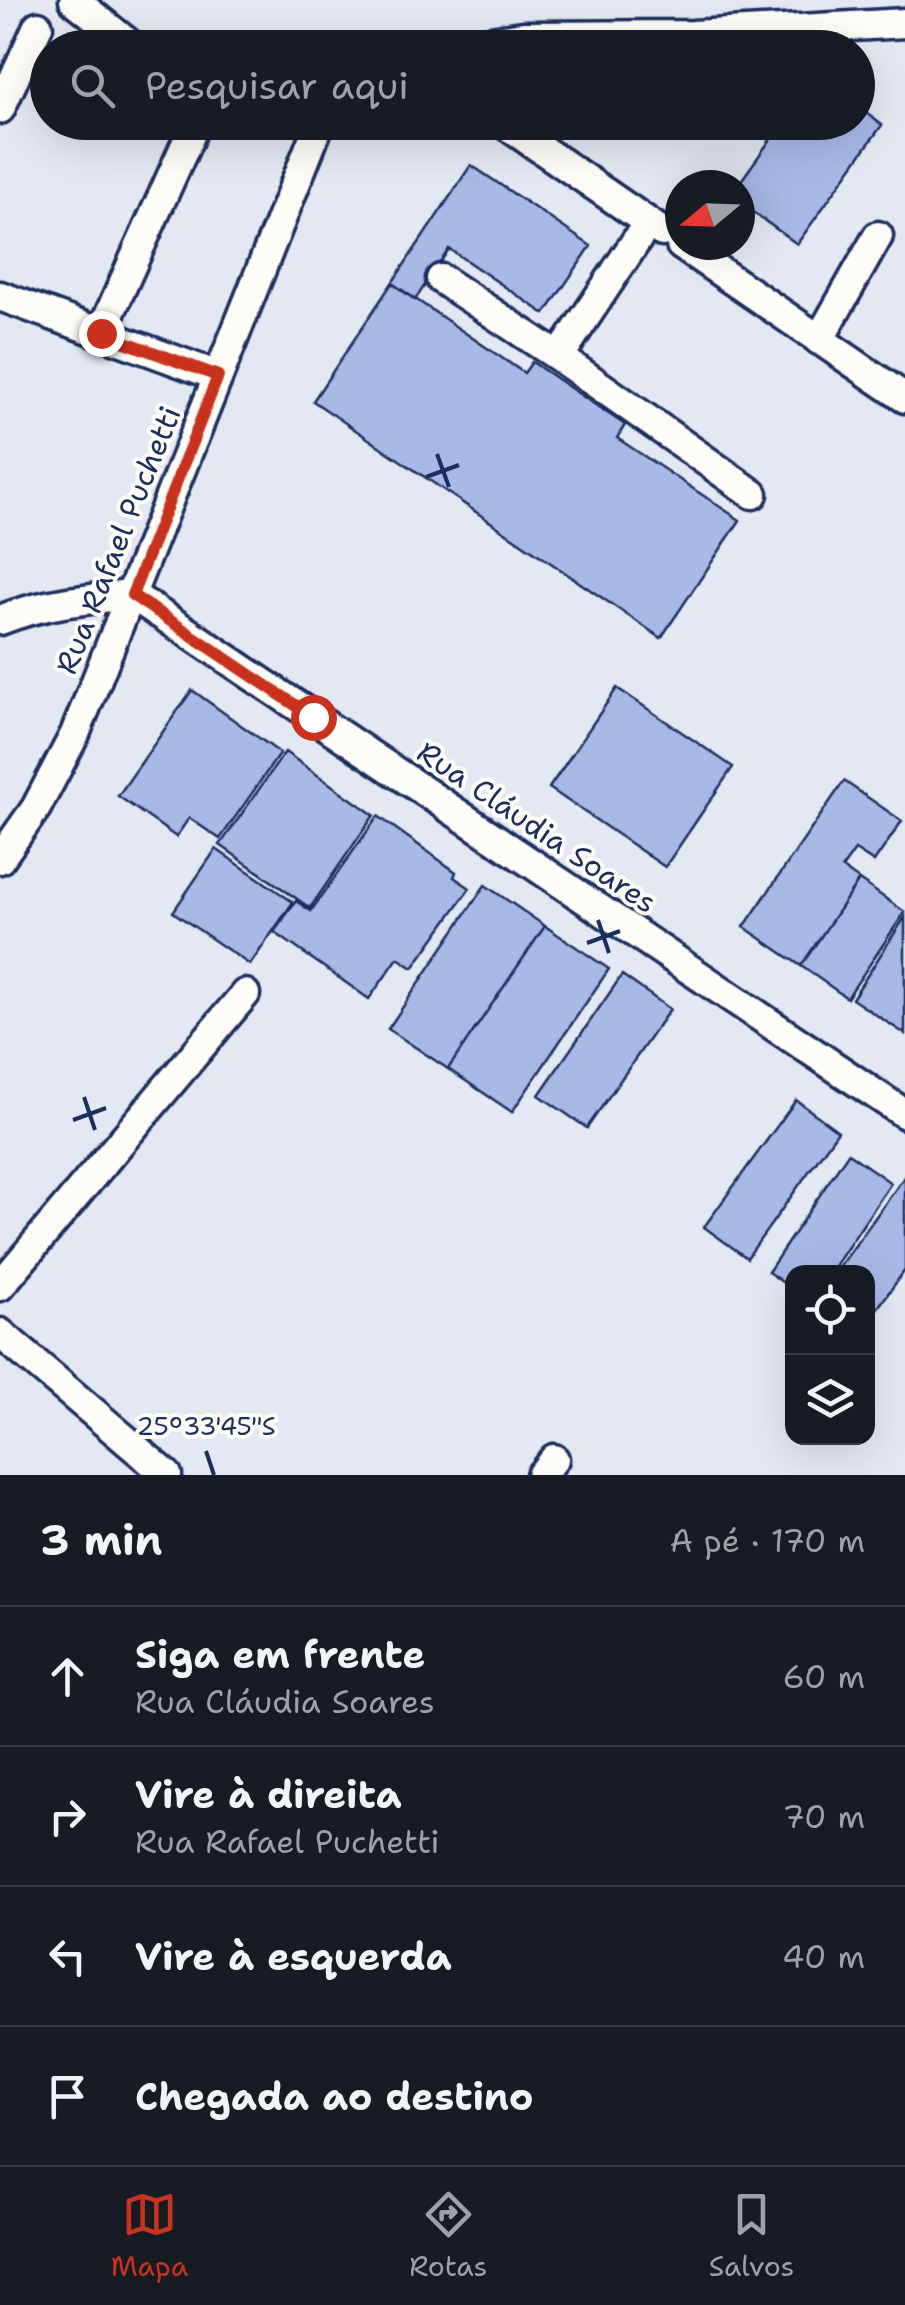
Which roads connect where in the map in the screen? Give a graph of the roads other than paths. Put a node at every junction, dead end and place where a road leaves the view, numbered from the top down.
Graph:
1 (74, 0) edge
2 (905, 24) edge
3 (38, 26) dead end
4 (36, 30) edge
5 (112, 30) edge
6 (789, 30) edge
7 (30, 43) edge
8 (0, 109) edge
9 (188, 140) edge
10 (313, 140) edge
11 (528, 140) edge
12 (648, 223) junction
13 (665, 235) edge
14 (878, 236) dead end
15 (702, 260) edge
16 (441, 279) dead end
17 (0, 296) edge
18 (101, 333) junction
19 (820, 340) junction
20 (559, 358) junction
21 (218, 376) junction
22 (905, 398) edge
23 (753, 494) dead end
24 (132, 595) junction
25 (0, 620) edge
26 (0, 859) edge
27 (245, 994) dead end
28 (905, 1114) edge
29 (0, 1286) edge
30 (0, 1333) edge
31 (167, 1475) edge

1 - 5 street
2 - 6 street
3 - 4 street
7 - 8 street
9 - 18 street
10 - 21 street, Rua Rafael Puchetti
11 - 12 street
12 - 13 street
12 - 20 street
14 - 19 street
15 - 19 street
16 - 20 street
17 - 18 street
18 - 21 street
19 - 22 street
20 - 23 street
21 - 24 street, Rua Rafael Puchetti
24 - 25 street
24 - 26 street, Rua Rafael Puchetti
24 - 28 street, Rua Cláudia Soares
27 - 29 street
30 - 31 street

